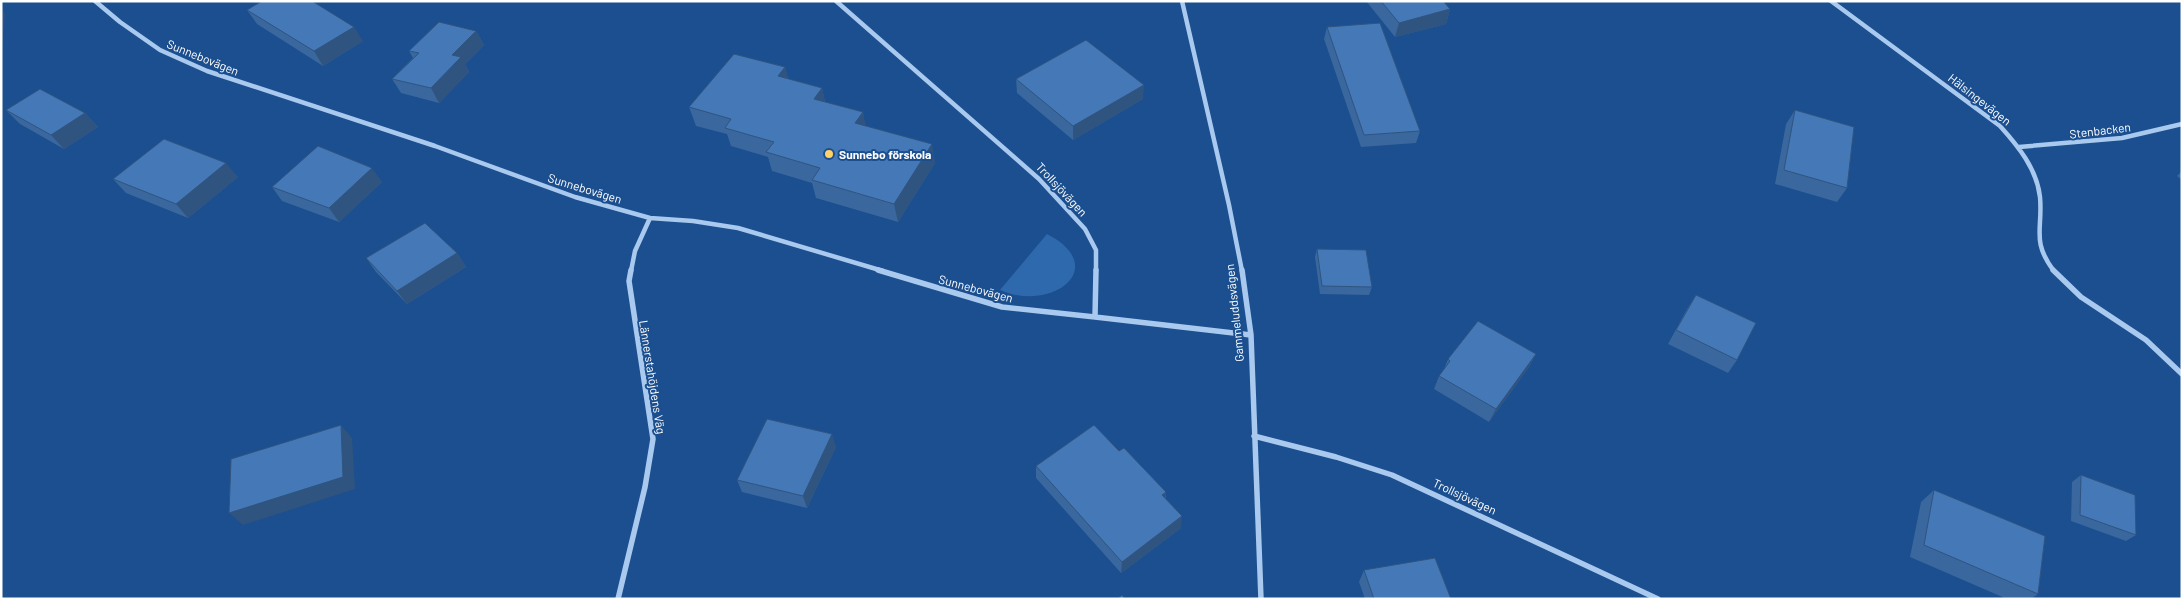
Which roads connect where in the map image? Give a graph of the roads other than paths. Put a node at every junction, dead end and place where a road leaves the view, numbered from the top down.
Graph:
1 (96, 1) edge
2 (836, 1) edge
3 (1182, 1) edge
4 (1831, 1) edge
5 (2182, 124) edge
6 (2019, 147) junction
7 (650, 218) junction
8 (1095, 317) junction
9 (1251, 335) junction
10 (2182, 374) edge
11 (1254, 436) junction
12 (618, 599) edge
13 (1261, 599) edge
14 (1658, 599) edge

1 - 7 street, Sunnebovägen
2 - 8 street, Trollsjövägen
3 - 9 street, Gammeluddsvägen
4 - 6 street, Hälsingevägen
5 - 6 street, Stenbacken
6 - 10 street, Hälsingevägen
7 - 8 street, Sunnebovägen
7 - 12 street, Lännerstahöjdens Väg
8 - 9 street
9 - 11 street, Gammeluddsvägen
11 - 13 street, Gammeluddsvägen
11 - 14 street, Trollsjövägen

